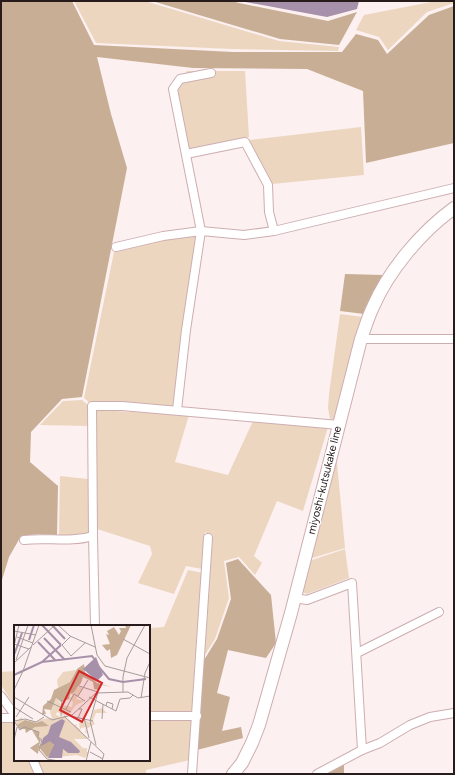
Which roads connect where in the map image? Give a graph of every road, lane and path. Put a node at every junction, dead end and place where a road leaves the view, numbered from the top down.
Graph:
1 (211, 73) dead end
2 (186, 154) junction
3 (454, 188) edge
4 (454, 208) edge
5 (201, 231) junction
6 (274, 231) junction
7 (116, 247) dead end
8 (361, 339) junction
9 (454, 339) edge
10 (177, 410) junction
11 (339, 425) junction
12 (92, 536) junction
13 (208, 538) dead end
14 (24, 540) dead end
15 (294, 598) junction
16 (439, 612) dead end
17 (95, 625) edge
18 (357, 654) junction
19 (1, 696) edge
20 (14, 715) edge
21 (14, 716) edge
22 (150, 716) edge
23 (197, 716) junction
24 (452, 716) edge
25 (1, 718) edge
26 (362, 750) junction
27 (34, 761) edge
28 (39, 774) edge
29 (192, 774) edge
30 (232, 774) edge
31 (317, 774) edge

1 - 2 street
2 - 5 street
2 - 6 street
3 - 6 street
4 - 8 main road, miyoshi-kutsukake line
5 - 6 street
5 - 7 street
5 - 10 street
8 - 9 street
8 - 11 main road, miyoshi-kutsukake line
10 - 11 street
10 - 12 street
11 - 15 main road, miyoshi-kutsukake line
12 - 14 street
12 - 17 street
13 - 23 street
15 - 18 street
15 - 30 main road, miyoshi-kutsukake line
16 - 18 street
18 - 26 street
19 - 20 street
21 - 25 street
22 - 23 street
23 - 29 street
24 - 26 street
26 - 31 street
27 - 28 street

